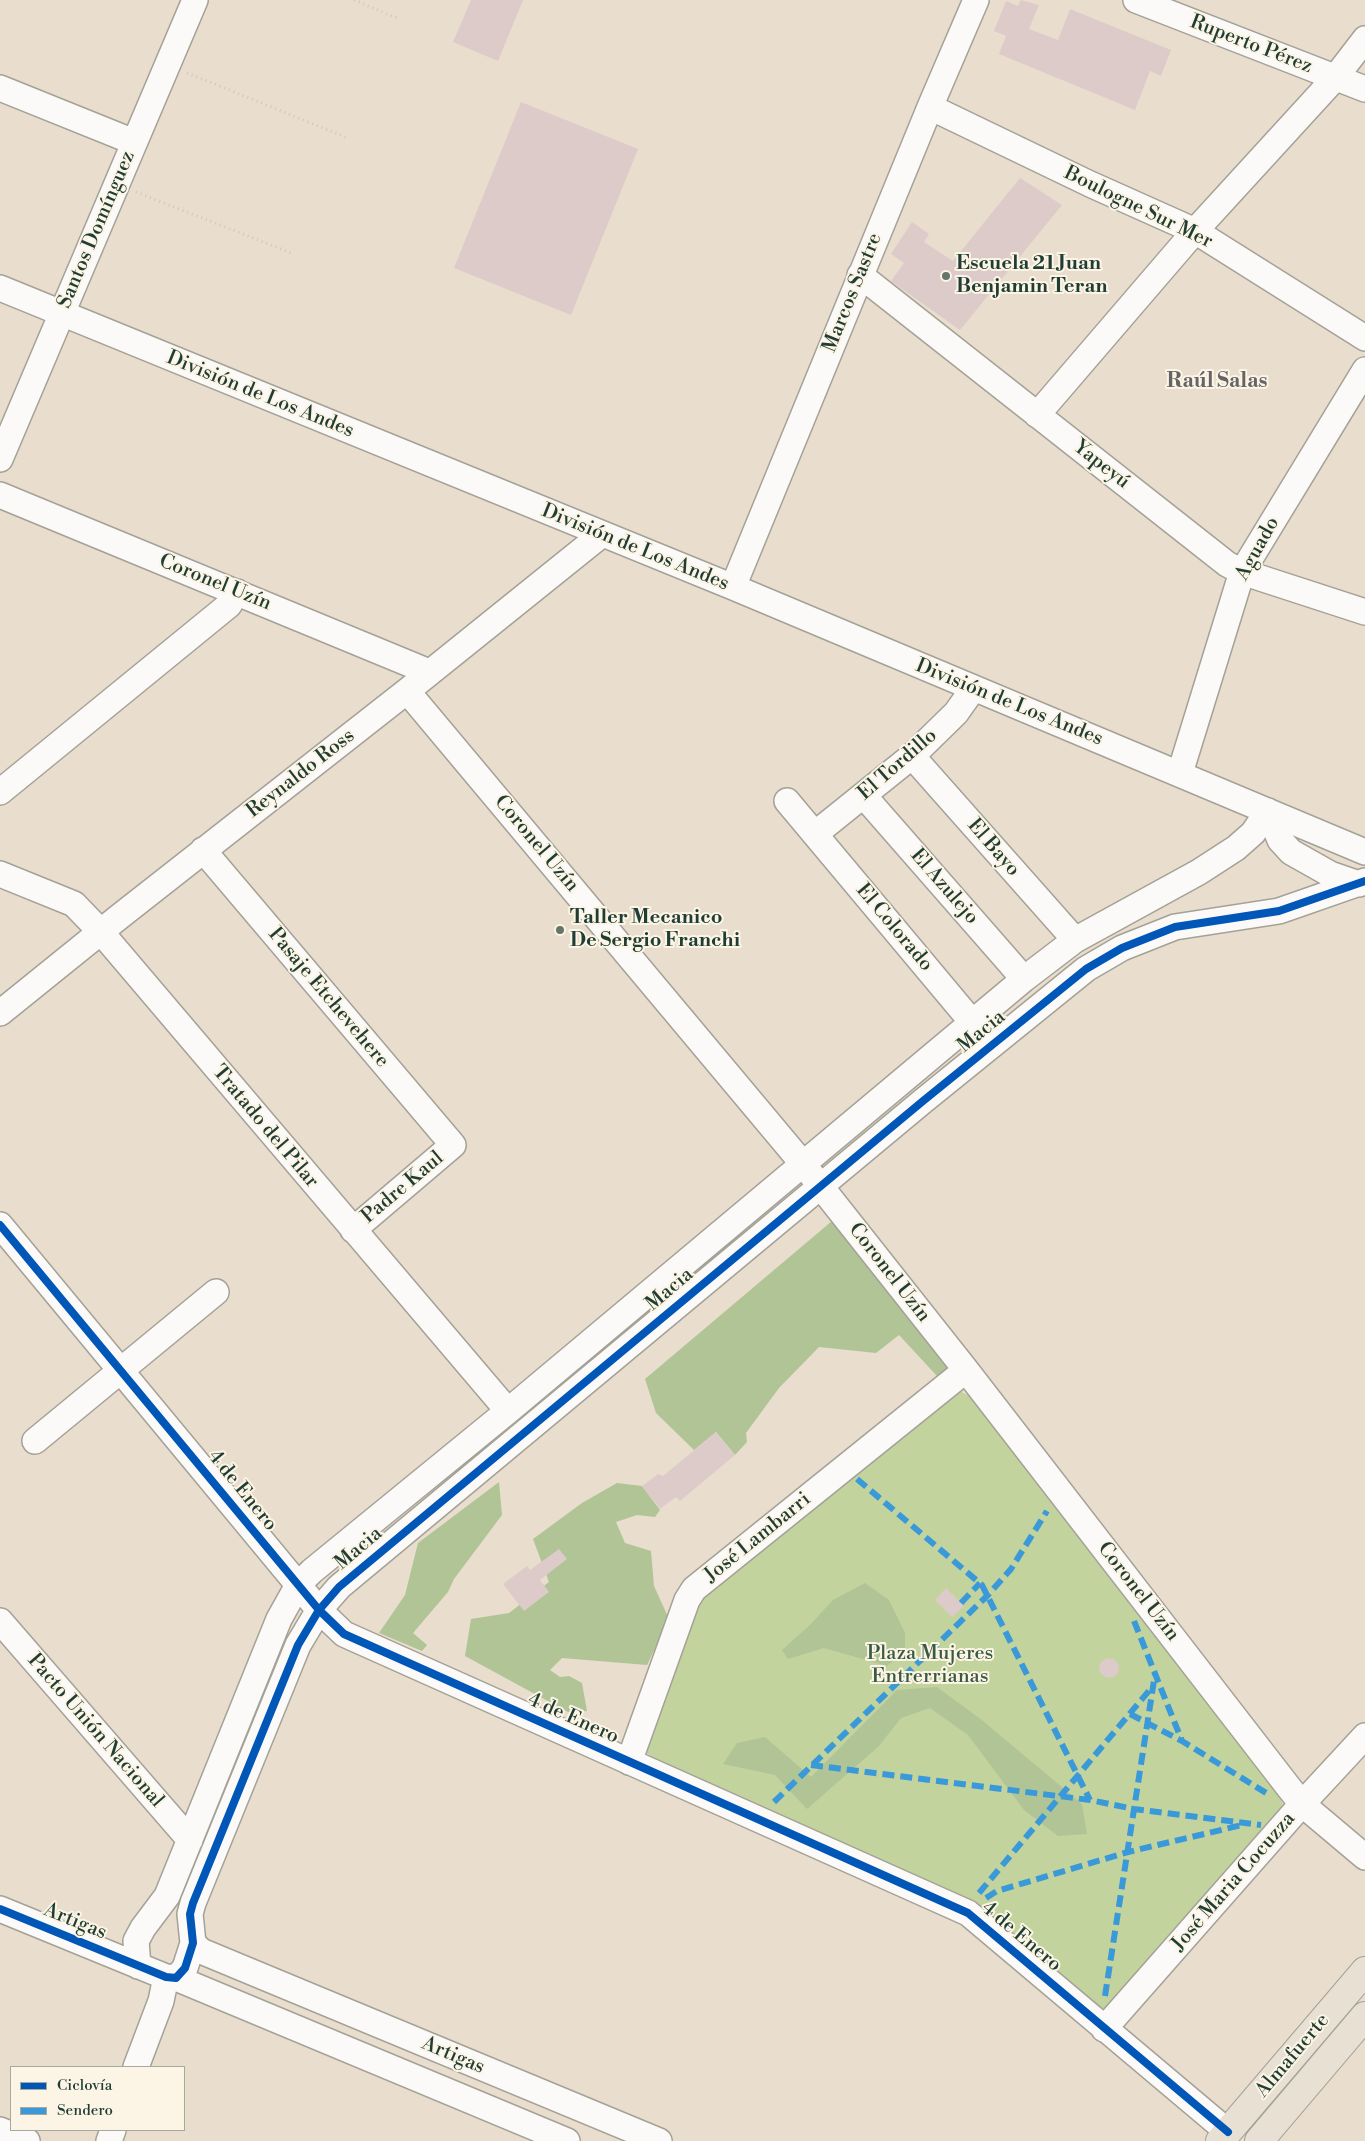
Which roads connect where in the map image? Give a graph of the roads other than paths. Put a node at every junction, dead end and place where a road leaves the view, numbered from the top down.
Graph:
1 (194, 0) edge
2 (976, 0) edge
3 (1136, 0) edge
4 (1365, 39) edge
5 (1335, 78) junction
6 (0, 88) edge
7 (1365, 89) edge
8 (930, 107) junction
9 (134, 142) junction
10 (1195, 231) junction
11 (860, 275) junction
12 (0, 288) edge
13 (62, 313) junction
14 (1365, 338) edge
15 (1365, 370) edge
16 (1037, 415) junction
17 (0, 460) edge
18 (0, 495) edge
19 (601, 535) junction
20 (1242, 572) junction
21 (733, 587) junction
22 (237, 592) junction
23 (1365, 612) edge
24 (429, 672) junction
25 (973, 689) junction
26 (407, 691) junction
27 (912, 756) junction
28 (1180, 773) junction
29 (0, 792) edge
30 (864, 796) junction
31 (787, 801) dead end
32 (1268, 811) junction
33 (815, 834) junction
34 (203, 850) junction
35 (1365, 852) edge
36 (0, 874) edge
37 (1362, 883) edge
38 (100, 932) junction
39 (1075, 940) junction
40 (1024, 979) junction
41 (0, 1014) edge
42 (972, 1022) junction
43 (453, 1145) joint
44 (803, 1164) junction
45 (820, 1186) junction
46 (0, 1225) edge
47 (353, 1230) junction
48 (216, 1292) dead end
49 (966, 1370) junction
50 (123, 1371) junction
51 (508, 1411) junction
52 (34, 1442) dead end
53 (298, 1585) junction
54 (319, 1610) junction
55 (0, 1621) edge
56 (1365, 1736) edge
57 (628, 1762) junction
58 (1302, 1804) junction
59 (190, 1840) junction
60 (1365, 1857) edge
61 (0, 1909) edge
62 (153, 1914) junction
63 (193, 1936) junction
64 (138, 1966) junction
65 (1365, 1971) edge
66 (171, 1978) junction
67 (1365, 2016) edge
68 (1104, 2029) junction
69 (136, 2066) edge
70 (0, 2130) edge
71 (1224, 2137) edge
72 (27, 2141) edge
73 (567, 2141) edge
74 (659, 2141) edge
75 (1259, 2141) edge

1 - 9 street, Santos Domínguez
2 - 8 street, Marcos Sastre
3 - 5 street, Ruperto Pérez
4 - 5 street
5 - 7 street, Ruperto Pérez
5 - 10 street
6 - 9 street
8 - 10 street, Boulogne Sur Mer
8 - 11 street, Marcos Sastre
9 - 13 street, Santos Domínguez
10 - 14 street, Boulogne Sur Mer
10 - 16 street
11 - 16 street, Yapeyú
11 - 21 street, Marcos Sastre
12 - 13 street, División de Los Andes
13 - 17 street, Santos Domínguez
13 - 19 street, División de Los Andes
15 - 20 street, Aguado
16 - 20 street, Yapeyú
18 - 22 street, Coronel Uzín
19 - 21 street, División de Los Andes
19 - 24 street, Reynaldo Ross
20 - 23 street, Yapeyú
20 - 28 street, Aguado
21 - 25 street, División de Los Andes
22 - 24 street, Coronel Uzín
22 - 29 street
24 - 26 street, Reynaldo Ross
25 - 27 street, El Tordillo
25 - 28 street, División de Los Andes
26 - 34 street, Reynaldo Ross
26 - 44 street, Coronel Uzín
27 - 30 street, El Tordillo
27 - 39 street, El Bayo
28 - 32 street, División de Los Andes
30 - 33 street, El Tordillo
30 - 40 street, El Azulejo
31 - 33 street, El Colorado
32 - 35 street, División de Los Andes
32 - 37 street
32 - 39 street, Macia
33 - 42 street, El Colorado
34 - 38 street, Reynaldo Ross
34 - 43 street, Pasaje Etchevehere
36 - 38 street, Tratado del Pilar
37 - 45 street, Macia
38 - 41 street, Reynaldo Ross
38 - 47 street, Tratado del Pilar
39 - 40 street, Macia
40 - 42 street, Macia
42 - 44 street, Macia
43 - 47 street, Padre Kaul
44 - 45 street, Coronel Uzín
44 - 51 street, Macia
45 - 49 street, Coronel Uzín
45 - 54 street, Macia
46 - 50 street, 4 de Enero
47 - 51 street, Tratado del Pilar
48 - 50 street
49 - 57 street, José Lambarri
49 - 58 street, Coronel Uzín
50 - 52 street
50 - 53 street, 4 de Enero
51 - 53 street, Macia
53 - 54 street, 4 de Enero
53 - 59 street, Macia
54 - 57 street, 4 de Enero
54 - 63 street, Macia
55 - 59 street, Pacto Unión Nacional
56 - 58 street, José Maria Cocuzza
57 - 68 street, 4 de Enero
58 - 60 street, Coronel Uzín
58 - 68 street, José Maria Cocuzza
59 - 62 street, Macia
61 - 64 street, Artigas
62 - 63 street
62 - 64 street
63 - 66 street
63 - 74 street, Artigas
64 - 66 street
65 - 71 main road, Almafuerte
66 - 69 street
66 - 73 street, Artigas
67 - 75 main road, Almafuerte
68 - 71 street, 4 de Enero
70 - 72 street

